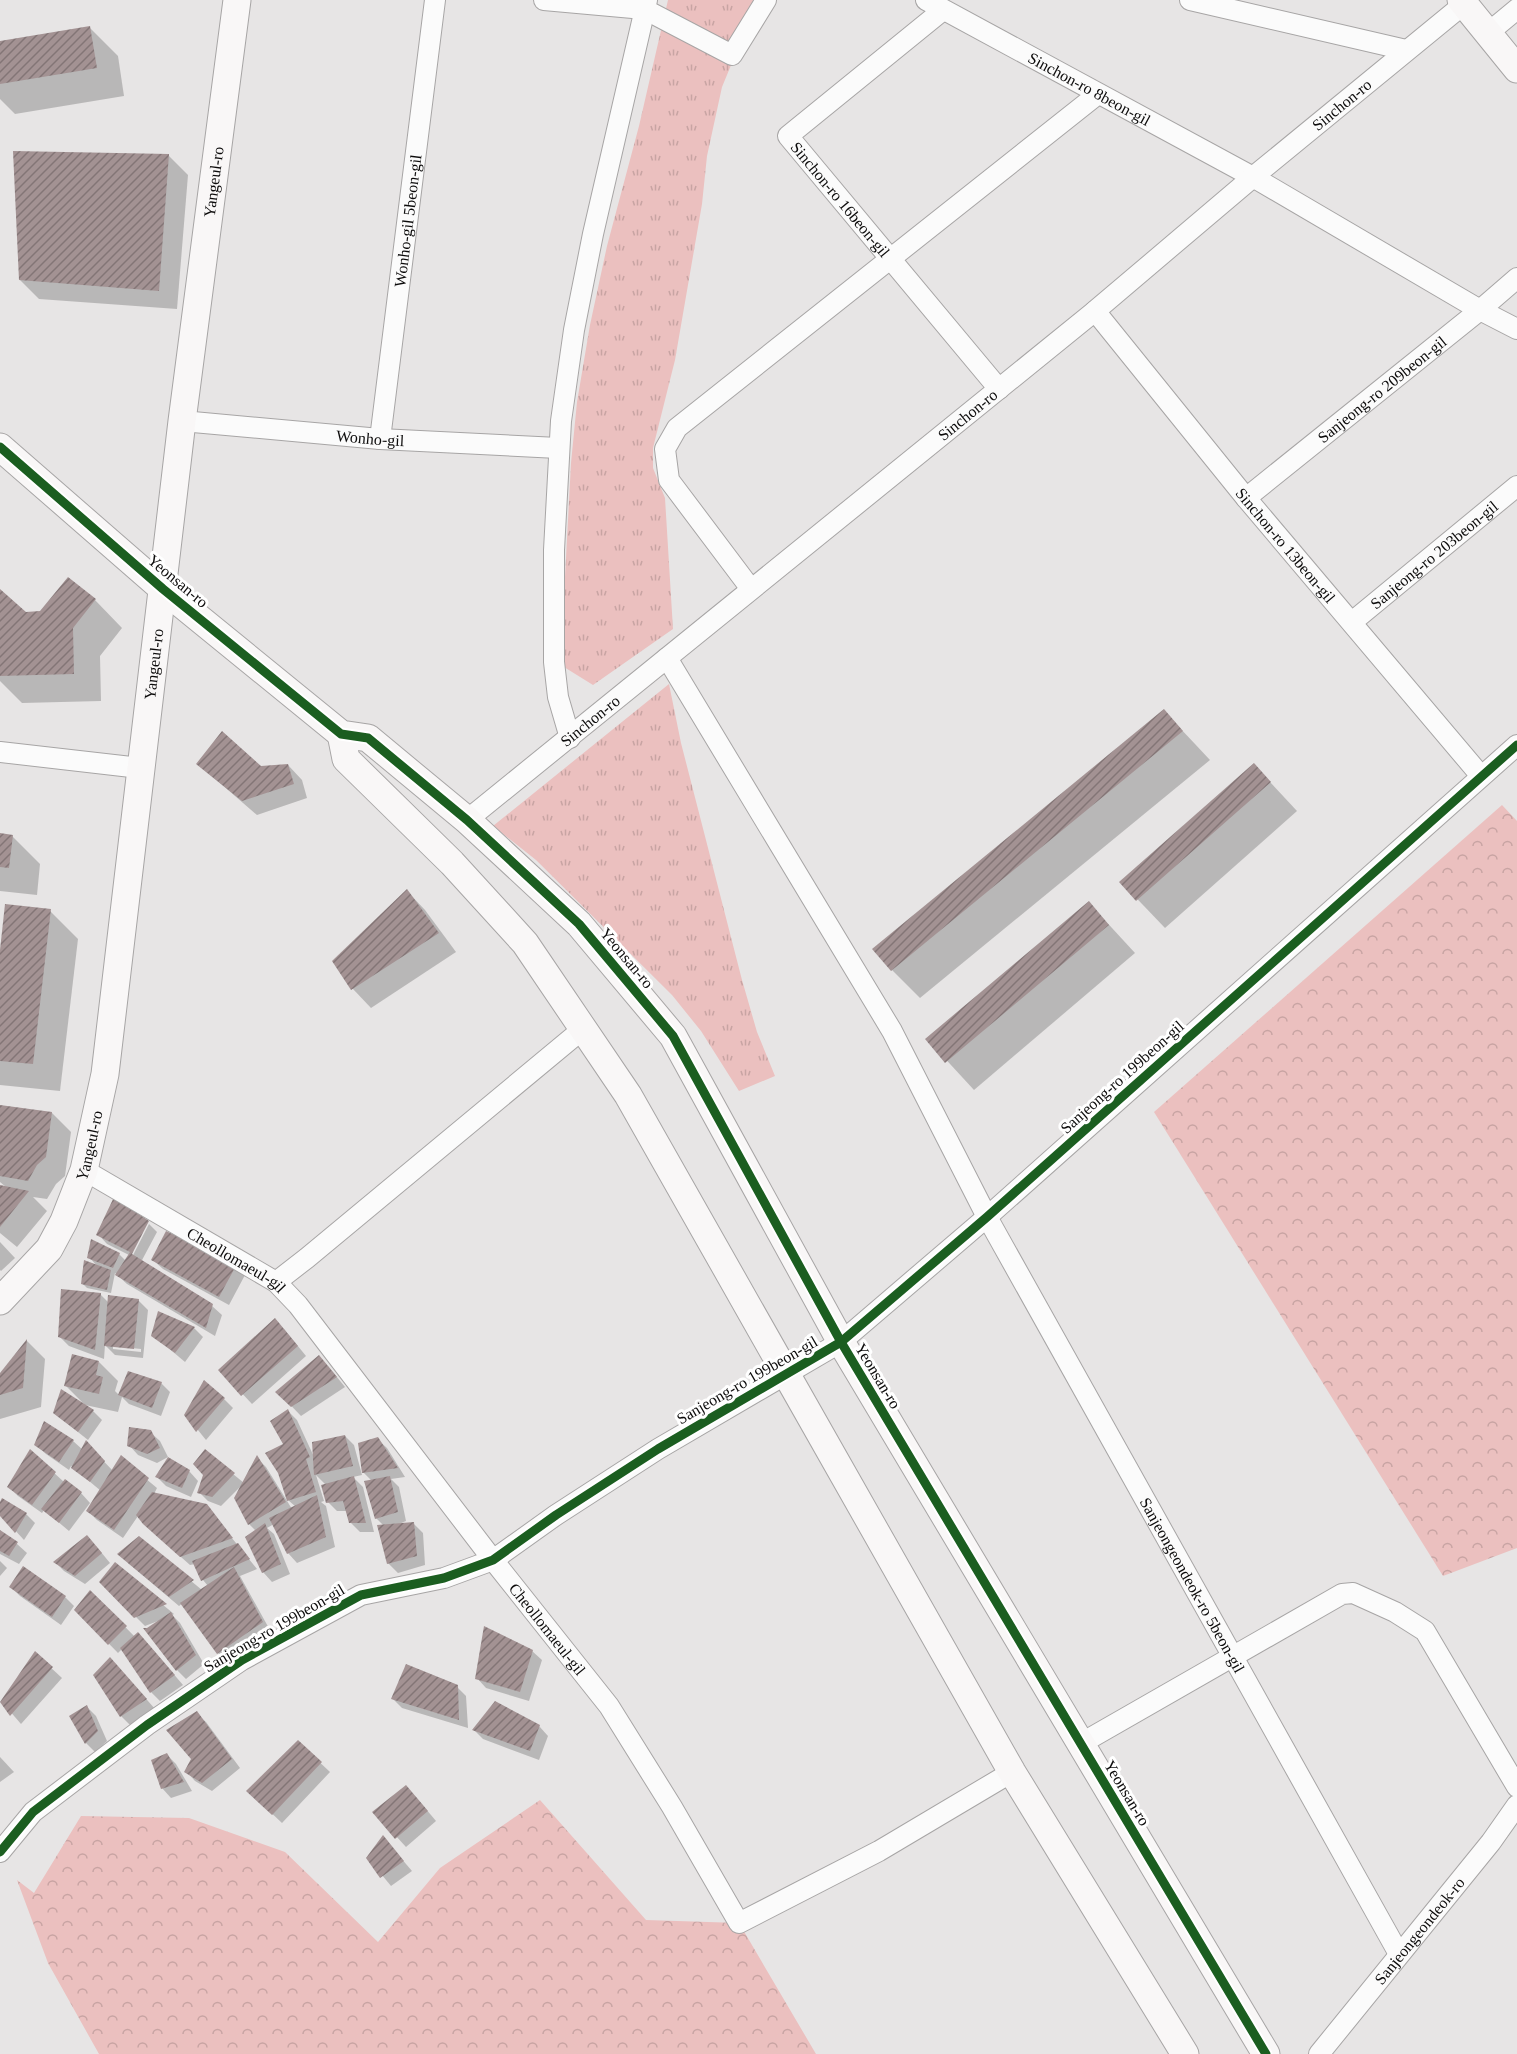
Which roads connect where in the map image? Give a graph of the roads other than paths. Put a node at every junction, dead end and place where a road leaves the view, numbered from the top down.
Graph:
1 (237, 0) edge
2 (435, 0) edge
3 (544, 0) edge
4 (766, 0) edge
5 (926, 0) edge
6 (1190, 0) edge
7 (1462, 2) edge
8 (645, 5) edge
9 (1517, 9) edge
10 (943, 10) junction
11 (1488, 33) junction
12 (1406, 50) junction
13 (1517, 69) edge
14 (1098, 94) junction
15 (1253, 177) junction
16 (890, 258) junction
17 (1517, 278) edge
18 (1480, 310) junction
19 (1095, 311) junction
20 (1517, 329) edge
21 (999, 389) junction
22 (182, 422) junction
23 (380, 439) junction
24 (0, 447) edge
25 (558, 448) junction
26 (1517, 486) edge
27 (1246, 498) junction
28 (163, 589) junction
29 (751, 589) junction
30 (1352, 622) junction
31 (667, 658) junction
32 (341, 734) junction
33 (570, 738) junction
34 (1517, 745) edge
35 (0, 753) edge
36 (140, 768) junction
37 (1481, 776) junction
38 (467, 820) junction
39 (584, 1028) junction
40 (84, 1170) junction
41 (987, 1217) junction
42 (276, 1282) junction
43 (0, 1301) edge
44 (841, 1342) junction
45 (786, 1375) junction
46 (493, 1560) junction
47 (1232, 1655) junction
48 (1080, 1744) junction
49 (1012, 1772) junction
50 (1517, 1787) edge
51 (1517, 1805) edge
52 (0, 1852) edge
53 (1399, 1954) junction
54 (1185, 2054) edge
55 (1266, 2054) edge
56 (1319, 2054) edge

1 - 22 street, Yangeul-ro
2 - 23 street, Wonho-gil 5beon-gil
3 - 8 street
4 - 8 street
5 - 10 street, Sinchon-ro 8beon-gil
6 - 12 street
7 - 11 street
7 - 12 street, Sinchon-ro
8 - 25 street
9 - 11 street
10 - 14 street, Sinchon-ro 8beon-gil
10 - 16 street, Sinchon-ro 16beon-gil
11 - 13 street
12 - 15 street, Sinchon-ro
14 - 15 street, Sinchon-ro 8beon-gil
14 - 16 street
15 - 18 street, Sinchon-ro 8beon-gil
15 - 19 street, Sinchon-ro
16 - 21 street, Sinchon-ro 16beon-gil
16 - 29 street
17 - 18 street, Sanjeong-ro 209beon-gil
18 - 20 street, Sinchon-ro 8beon-gil
18 - 27 street, Sanjeong-ro 209beon-gil
19 - 21 street, Sinchon-ro
19 - 27 street, Sinchon-ro 13beon-gil
21 - 29 street, Sinchon-ro
22 - 23 street, Wonho-gil
22 - 28 street, Yangeul-ro
23 - 25 street, Wonho-gil
24 - 28 street, Yeonsan-ro
25 - 33 street
26 - 30 street, Sanjeong-ro 203beon-gil
27 - 30 street, Sinchon-ro 13beon-gil
28 - 32 street, Yeonsan-ro
28 - 36 street, Yangeul-ro
29 - 31 street, Sinchon-ro
30 - 37 street, Sinchon-ro 13beon-gil
31 - 33 street, Sinchon-ro
31 - 41 street, Sanjeongeondeok-ro 5beon-gil
32 - 38 street, Yeonsan-ro
32 - 39 street
33 - 38 street, Sinchon-ro
34 - 37 street, Sanjeong-ro 199beon-gil
35 - 36 street
36 - 40 street, Yangeul-ro
37 - 41 street, Sanjeong-ro 199beon-gil
38 - 44 street, Yeonsan-ro
39 - 42 street
39 - 45 street
40 - 42 street, Cheollomaeul-gil
40 - 43 street, Yangeul-ro
41 - 44 street, Sanjeong-ro 199beon-gil
41 - 47 street, Sanjeongeondeok-ro 5beon-gil
42 - 46 street, Cheollomaeul-gil
44 - 45 street, Sanjeong-ro 199beon-gil
44 - 48 street, Yeonsan-ro
45 - 46 street, Sanjeong-ro 199beon-gil
45 - 49 street
46 - 49 street, Cheollomaeul-gil
46 - 52 street, Sanjeong-ro 199beon-gil
47 - 48 street
47 - 50 street
47 - 53 street, Sanjeongeondeok-ro 5beon-gil
48 - 55 street, Yeonsan-ro
49 - 54 street
51 - 53 street, Sanjeongeondeok-ro
53 - 56 street, Sanjeongeondeok-ro

